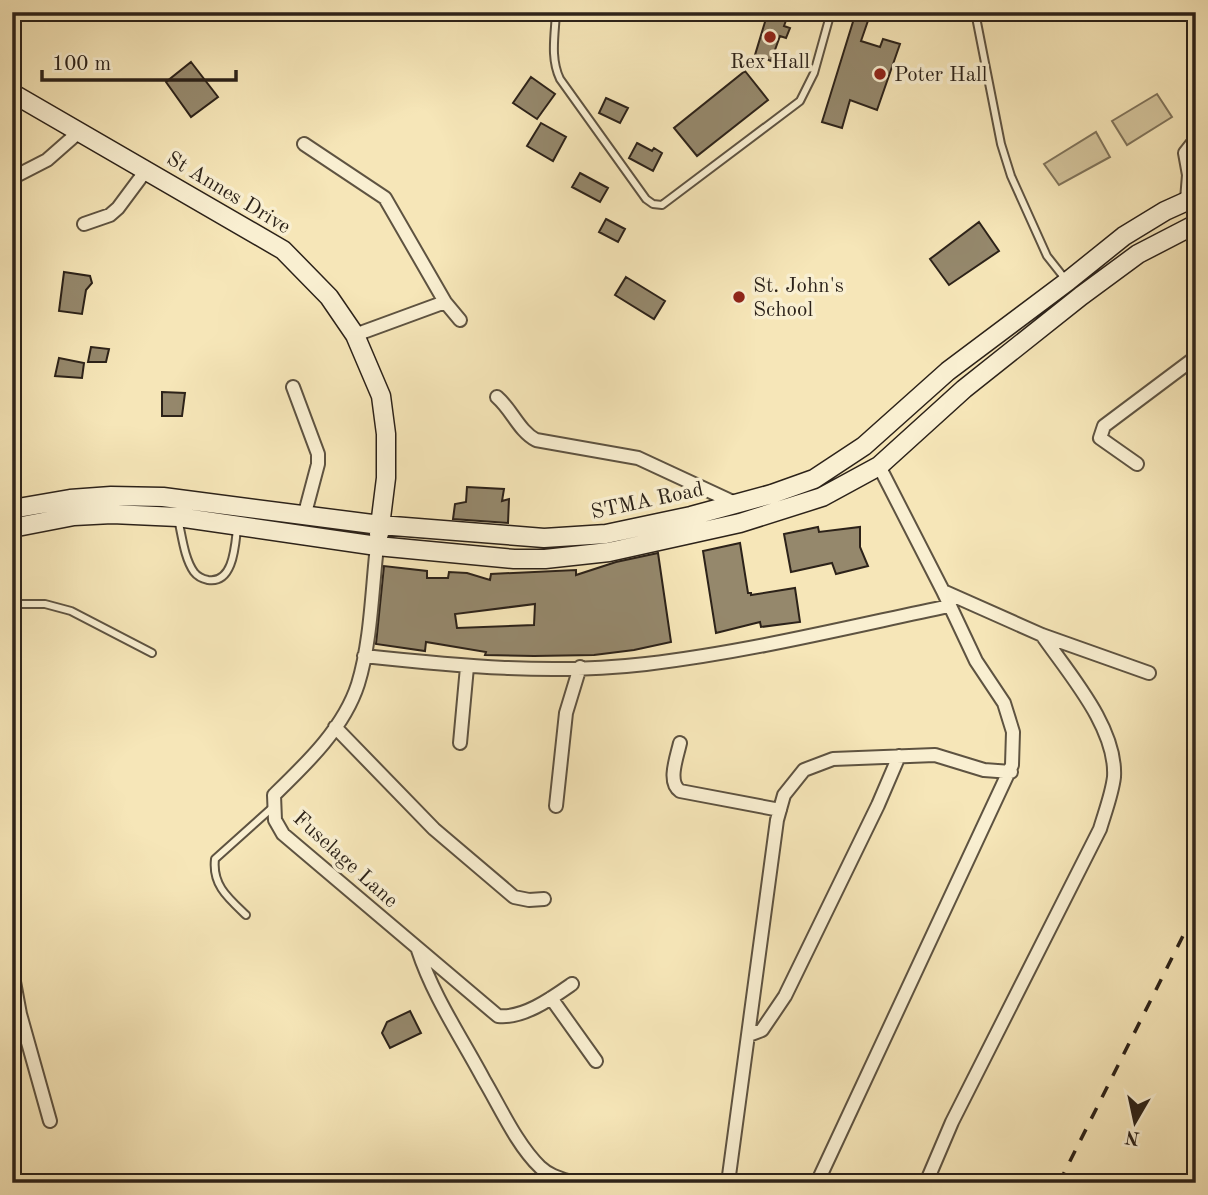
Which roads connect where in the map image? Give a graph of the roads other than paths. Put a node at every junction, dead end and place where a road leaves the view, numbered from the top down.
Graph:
1 (556, 12) edge
2 (831, 12) edge
3 (975, 12) edge
4 (12, 93) edge
5 (80, 131) junction
6 (1196, 139) edge
7 (304, 144) dead end
8 (147, 169) junction
9 (12, 178) edge
10 (1191, 199) edge
11 (1196, 224) edge
12 (84, 225) dead end
13 (1068, 281) junction
14 (445, 302) junction
15 (460, 320) dead end
16 (355, 335) junction
17 (1196, 357) edge
18 (293, 387) dead end
19 (497, 397) dead end
20 (1137, 464) dead end
21 (878, 466) junction
22 (735, 503) junction
23 (12, 509) edge
24 (305, 513) junction
25 (178, 517) junction
26 (380, 525) junction
27 (238, 526) junction
28 (12, 528) edge
29 (377, 546) junction
30 (943, 591) junction
31 (12, 604) edge
32 (949, 606) junction
33 (1042, 635) junction
34 (152, 653) dead end
35 (364, 656) junction
36 (467, 667) junction
37 (580, 667) junction
38 (1149, 673) dead end
39 (335, 727) junction
40 (460, 743) dead end
41 (680, 743) dead end
42 (899, 756) junction
43 (1011, 772) junction
44 (556, 806) dead end
45 (273, 807) junction
46 (780, 810) junction
47 (544, 899) dead end
48 (246, 915) dead end
49 (418, 949) junction
50 (12, 971) edge
51 (572, 984) dead end
52 (551, 998) junction
53 (749, 1034) junction
54 (596, 1061) dead end
55 (50, 1121) dead end
56 (574, 1183) edge
57 (728, 1183) edge
58 (817, 1183) edge
59 (926, 1183) edge

1 - 2 lane
3 - 13 lane
4 - 5 main road, St Annes Drive
5 - 8 main road, St Annes Drive
5 - 9 street
6 - 10 street
7 - 14 street
8 - 12 street
8 - 16 main road, St Annes Drive
10 - 13 main road, STMA Road
11 - 21 main road, STMA Road
13 - 22 main road, STMA Road
14 - 15 street
14 - 16 street
16 - 26 main road, St Annes Drive
17 - 20 street
18 - 24 street
19 - 22 street
21 - 29 main road, STMA Road
21 - 30 street
22 - 26 main road, STMA Road
23 - 24 main road, STMA Road
24 - 26 main road, STMA Road
25 - 27 main road, STMA Road
25 - 27 lane
25 - 28 main road, STMA Road
26 - 29 main road, St Annes Drive
27 - 29 main road, STMA Road
29 - 35 street, Fuselage Lane
30 - 32 street
30 - 33 street
31 - 34 lane
32 - 37 street
32 - 43 street
33 - 38 street
33 - 59 street
35 - 36 street
35 - 39 street, Fuselage Lane
36 - 37 street
36 - 40 street
37 - 44 street
39 - 45 street, Fuselage Lane
39 - 47 street
41 - 46 street
42 - 43 street
42 - 46 street
42 - 53 street
43 - 58 street
45 - 48 lane
45 - 49 street, Fuselage Lane
46 - 53 street
49 - 52 street, Fuselage Lane
49 - 56 street
50 - 55 street
51 - 52 street, Fuselage Lane
52 - 54 street
53 - 57 street

